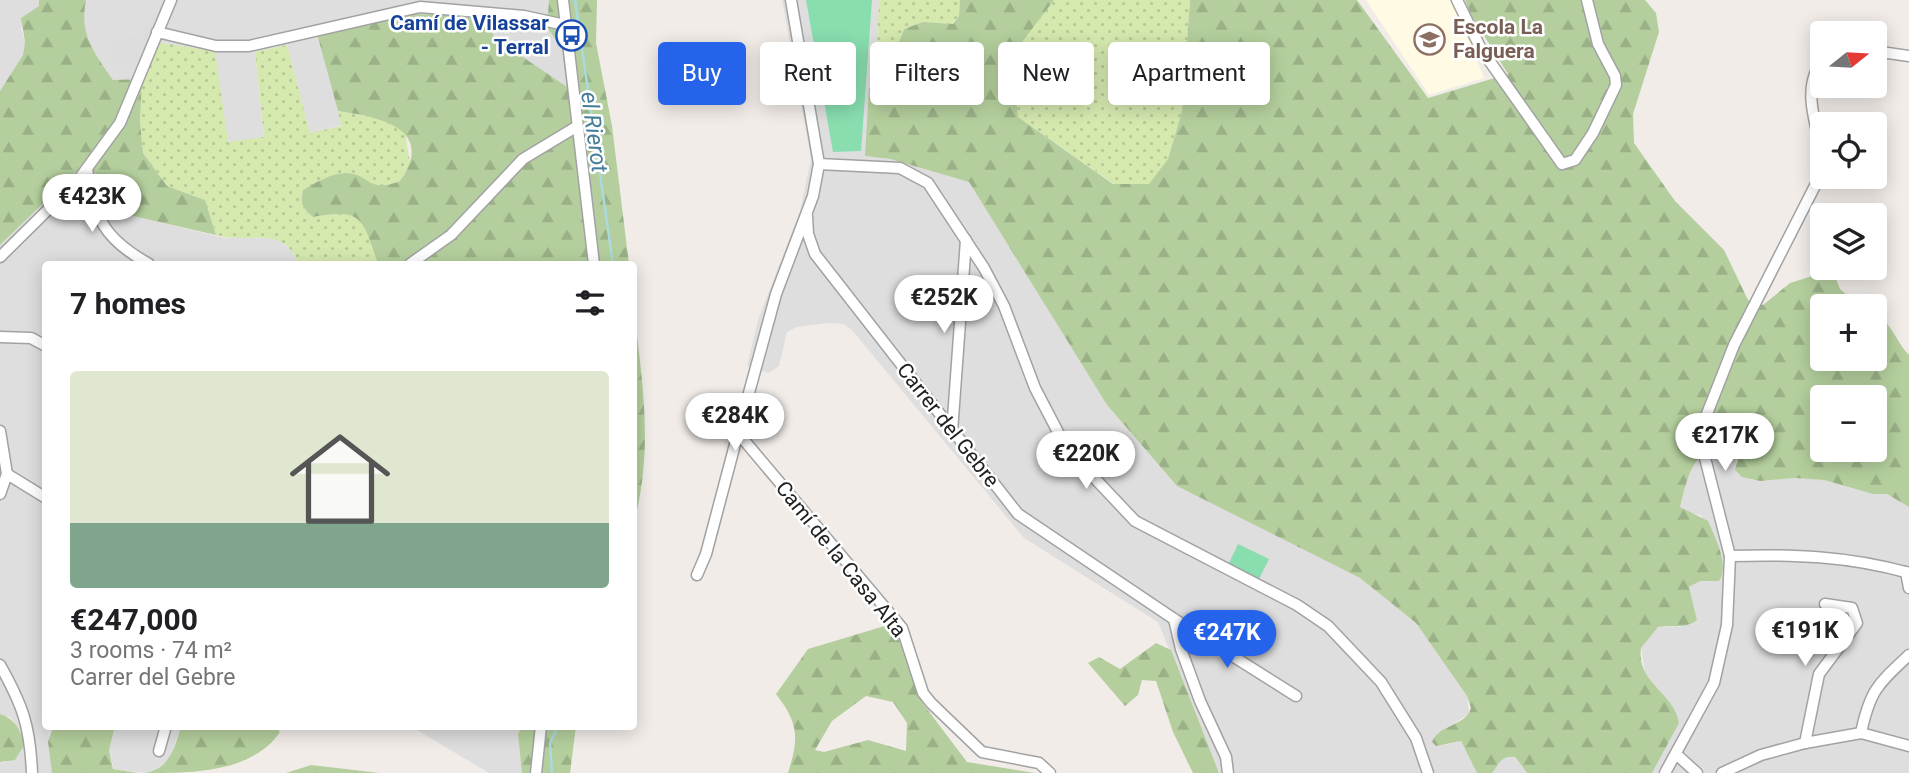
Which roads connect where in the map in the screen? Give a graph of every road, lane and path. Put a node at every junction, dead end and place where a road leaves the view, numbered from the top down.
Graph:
1 (171, 0) edge
2 (563, 0) edge
3 (791, 0) edge
4 (1457, 0) edge
5 (1587, 0) edge
6 (565, 25) junction
7 (158, 32) junction
8 (1887, 53) edge
9 (1909, 56) edge
10 (576, 127) junction
11 (819, 164) junction
12 (87, 169) junction
13 (1813, 189) edge
14 (807, 212) junction
15 (966, 240) junction
16 (0, 257) edge
17 (144, 261) edge
18 (414, 261) edge
19 (594, 261) edge
20 (0, 337) edge
21 (42, 344) edge
22 (0, 431) edge
23 (952, 432) junction
24 (738, 433) junction
25 (7, 474) junction
26 (0, 494) edge
27 (42, 496) edge
28 (1730, 556) junction
29 (1908, 573) edge
30 (697, 575) dead end
31 (1909, 588) edge
32 (1825, 604) dead end
33 (1174, 619) junction
34 (1909, 655) edge
35 (0, 665) edge
36 (1296, 696) dead end
37 (165, 730) edge
38 (541, 730) edge
39 (1861, 733) junction
40 (1805, 743) junction
41 (1909, 746) edge
42 (159, 751) dead end
43 (1676, 754) junction
44 (33, 773) edge
45 (536, 773) edge
46 (1050, 773) edge
47 (1228, 773) edge
48 (1428, 773) edge
49 (1665, 773) edge
50 (1696, 773) edge
51 (1722, 773) edge

1 - 7 street
2 - 6 street
3 - 11 street
4 - 5 street
6 - 7 street
6 - 10 street
7 - 12 street
8 - 9 street
10 - 18 street
10 - 19 street
11 - 14 street
11 - 15 street
12 - 16 street
12 - 17 street
13 - 28 street
14 - 23 street, Carrer del Gebre
14 - 24 street
15 - 23 street
15 - 48 street
20 - 21 street
22 - 25 street
23 - 33 street, Carrer del Gebre
24 - 30 street
24 - 46 street, Camí de la Casa Alta
25 - 26 street
25 - 27 street
28 - 29 street
28 - 43 street
29 - 31 street
32 - 40 street
33 - 36 street, Carrer del Gebre
33 - 47 street
34 - 39 street
35 - 44 street
37 - 42 street
38 - 45 street
39 - 40 street
39 - 41 street
40 - 51 street
43 - 49 street
43 - 50 street

